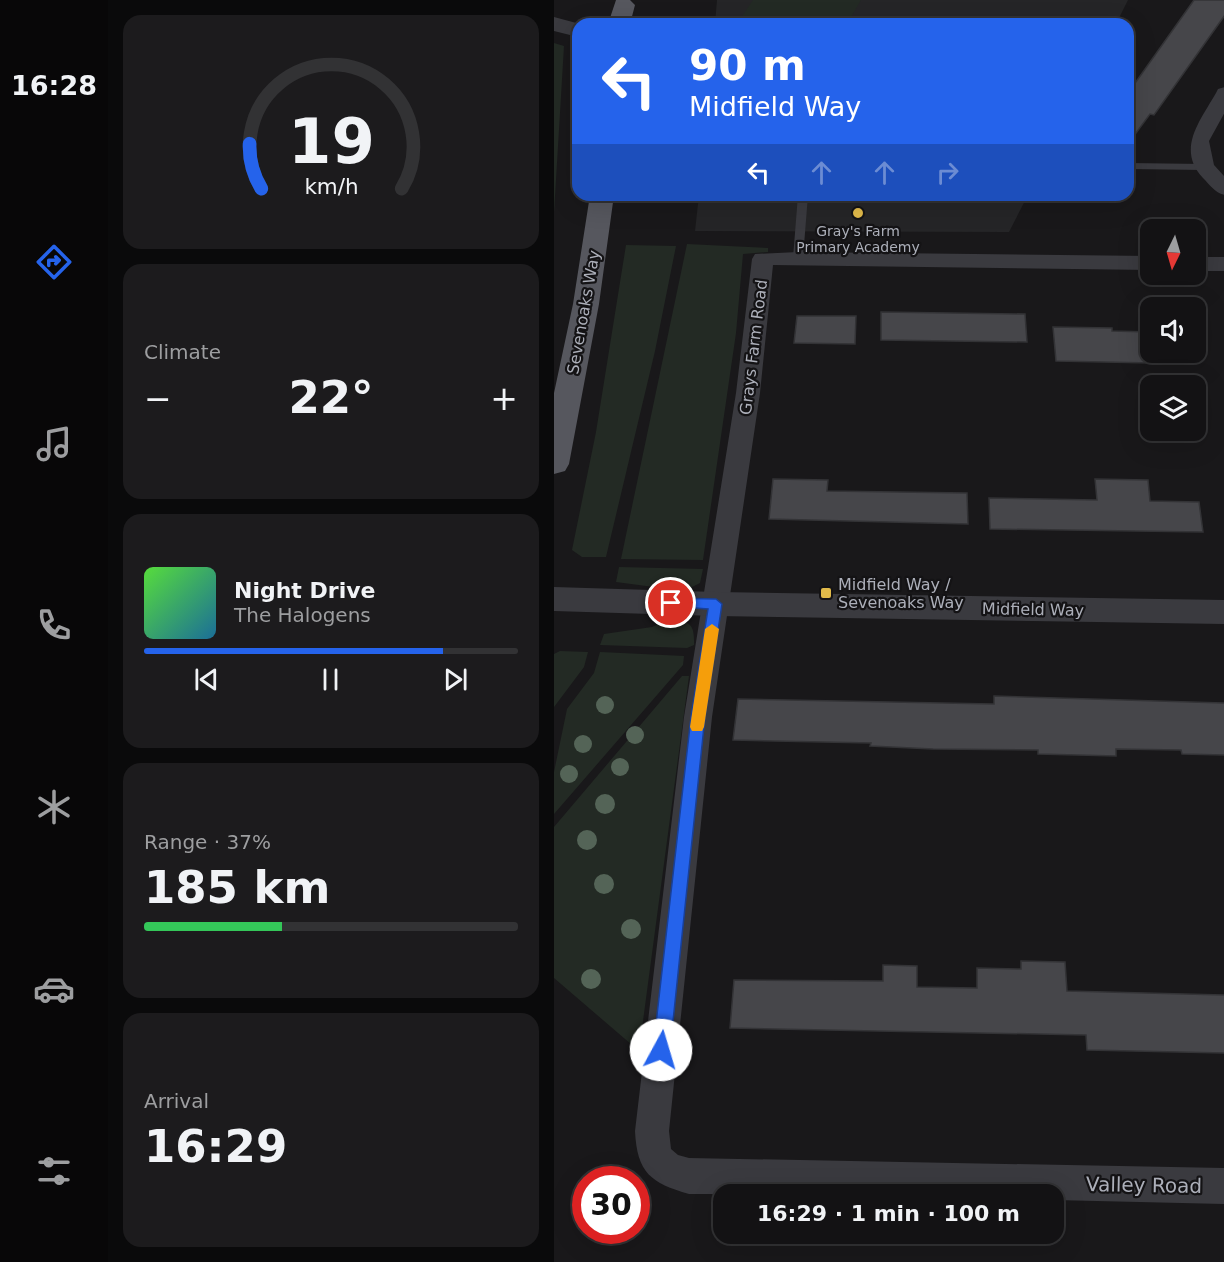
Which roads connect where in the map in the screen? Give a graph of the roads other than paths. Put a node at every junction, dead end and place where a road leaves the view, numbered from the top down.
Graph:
1 (554, 24) edge
2 (572, 28) edge
3 (1224, 93) edge
4 (1134, 166) edge
5 (1204, 166) junction
6 (1224, 189) edge
7 (601, 201) edge
8 (803, 201) edge
9 (798, 258) junction
10 (1140, 263) edge
11 (1206, 264) edge
12 (1224, 264) edge
13 (554, 464) edge
14 (554, 600) edge
15 (716, 604) junction
16 (1224, 612) edge
17 (1224, 1186) edge

1 - 2 street
3 - 5 street
4 - 5 lane
5 - 6 street
7 - 13 main road, Sevenoaks Way
8 - 9 lane
9 - 10 street, Grays Farm Road
9 - 15 street, Grays Farm Road
11 - 12 street
14 - 15 street, Midfield Way
15 - 16 street, Midfield Way
15 - 17 street, Valley Road

